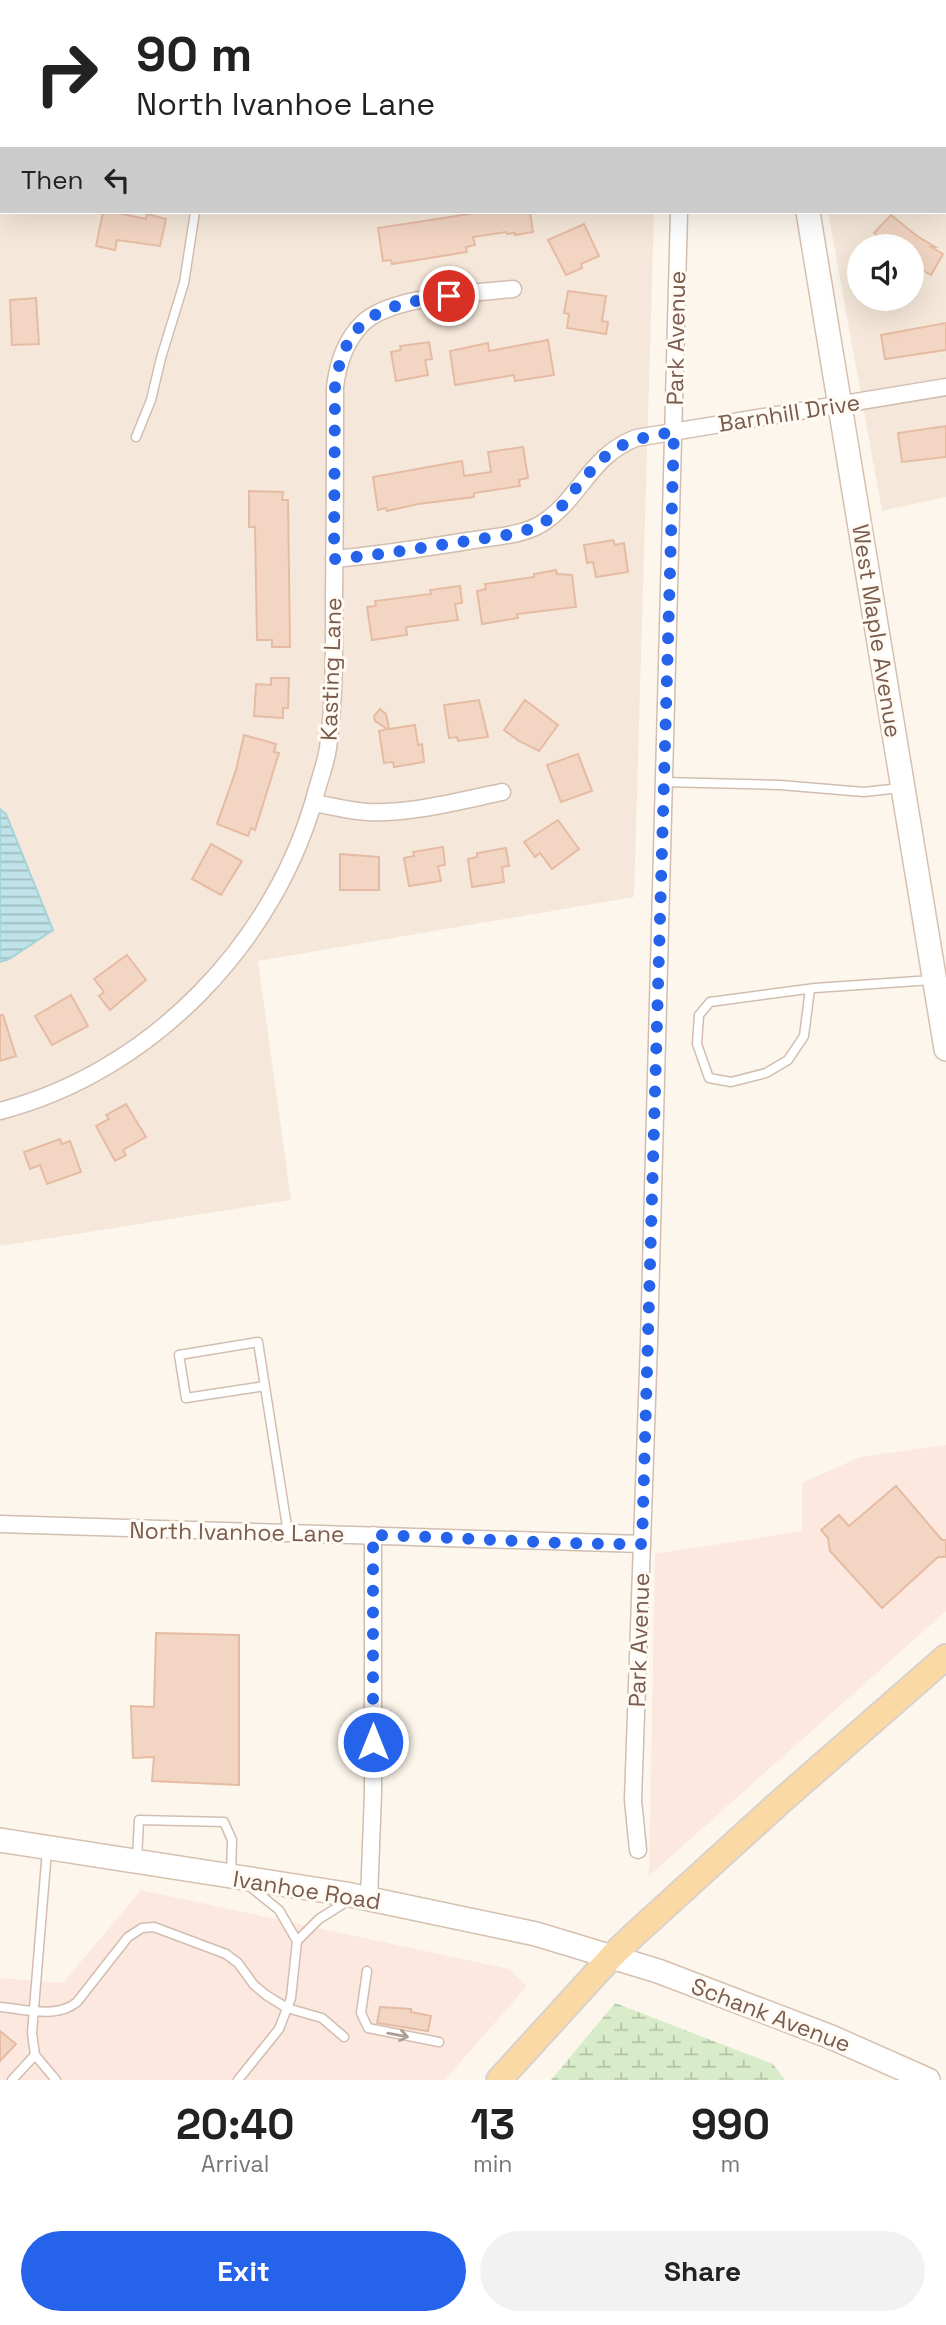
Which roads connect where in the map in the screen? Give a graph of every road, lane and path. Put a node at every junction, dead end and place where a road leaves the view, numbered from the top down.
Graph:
1 (195, 214) edge
2 (679, 214) edge
3 (808, 214) edge
4 (513, 289) dead end
5 (946, 387) edge
6 (839, 404) junction
7 (674, 432) junction
8 (136, 437) dead end
9 (334, 559) junction
10 (664, 782) junction
11 (903, 788) junction
12 (502, 792) dead end
13 (314, 803) junction
14 (935, 980) junction
15 (810, 989) junction
16 (946, 1049) edge
17 (0, 1111) edge
18 (265, 1386) junction
19 (0, 1524) edge
20 (288, 1533) junction
21 (373, 1535) junction
22 (642, 1544) junction
23 (946, 1658) edge
24 (0, 1840) edge
25 (48, 1848) junction
26 (638, 1850) dead end
27 (136, 1862) junction
28 (235, 1878) junction
29 (362, 1897) junction
30 (297, 1941) junction
31 (612, 1956) junction
32 (368, 1971) dead end
33 (0, 2007) edge
34 (287, 2008) junction
35 (34, 2010) junction
36 (344, 2037) dead end
37 (439, 2042) dead end
38 (35, 2055) junction
39 (12, 2080) edge
40 (56, 2080) edge
41 (238, 2080) edge
42 (499, 2080) edge
43 (928, 2080) edge

1 - 8 lane
2 - 7 street, Park Avenue
3 - 6 main road, West Maple Avenue
4 - 9 street, Kasting Lane
5 - 6 street, Barnhill Drive
6 - 7 street, Barnhill Drive
6 - 11 main road, West Maple Avenue
7 - 9 street, Barnhill Drive
7 - 10 street, Park Avenue
9 - 13 street, Kasting Lane
10 - 11 lane
10 - 22 street, Park Avenue
11 - 14 main road, West Maple Avenue
12 - 13 street
13 - 17 street, Kasting Lane
14 - 15 lane
14 - 16 main road, West Maple Avenue
15 - 15 lane
18 - 18 lane
18 - 20 lane
19 - 20 street, North Ivanhoe Lane
20 - 21 street, North Ivanhoe Lane
21 - 22 street, North Ivanhoe Lane
21 - 29 street
22 - 26 street, Park Avenue
23 - 31 main road
24 - 25 main road, Ivanhoe Road
25 - 27 main road, Ivanhoe Road
25 - 35 lane
27 - 28 main road, Ivanhoe Road
27 - 28 lane
28 - 29 main road, Ivanhoe Road
28 - 30 lane
29 - 30 lane
29 - 31 main road, Ivanhoe Road
30 - 34 lane
31 - 42 main road
31 - 43 main road, Schank Avenue
32 -> 37 lane
33 - 35 lane
34 - 35 lane
34 - 36 lane
34 - 41 lane
35 - 38 lane
38 - 39 lane
38 - 40 lane

